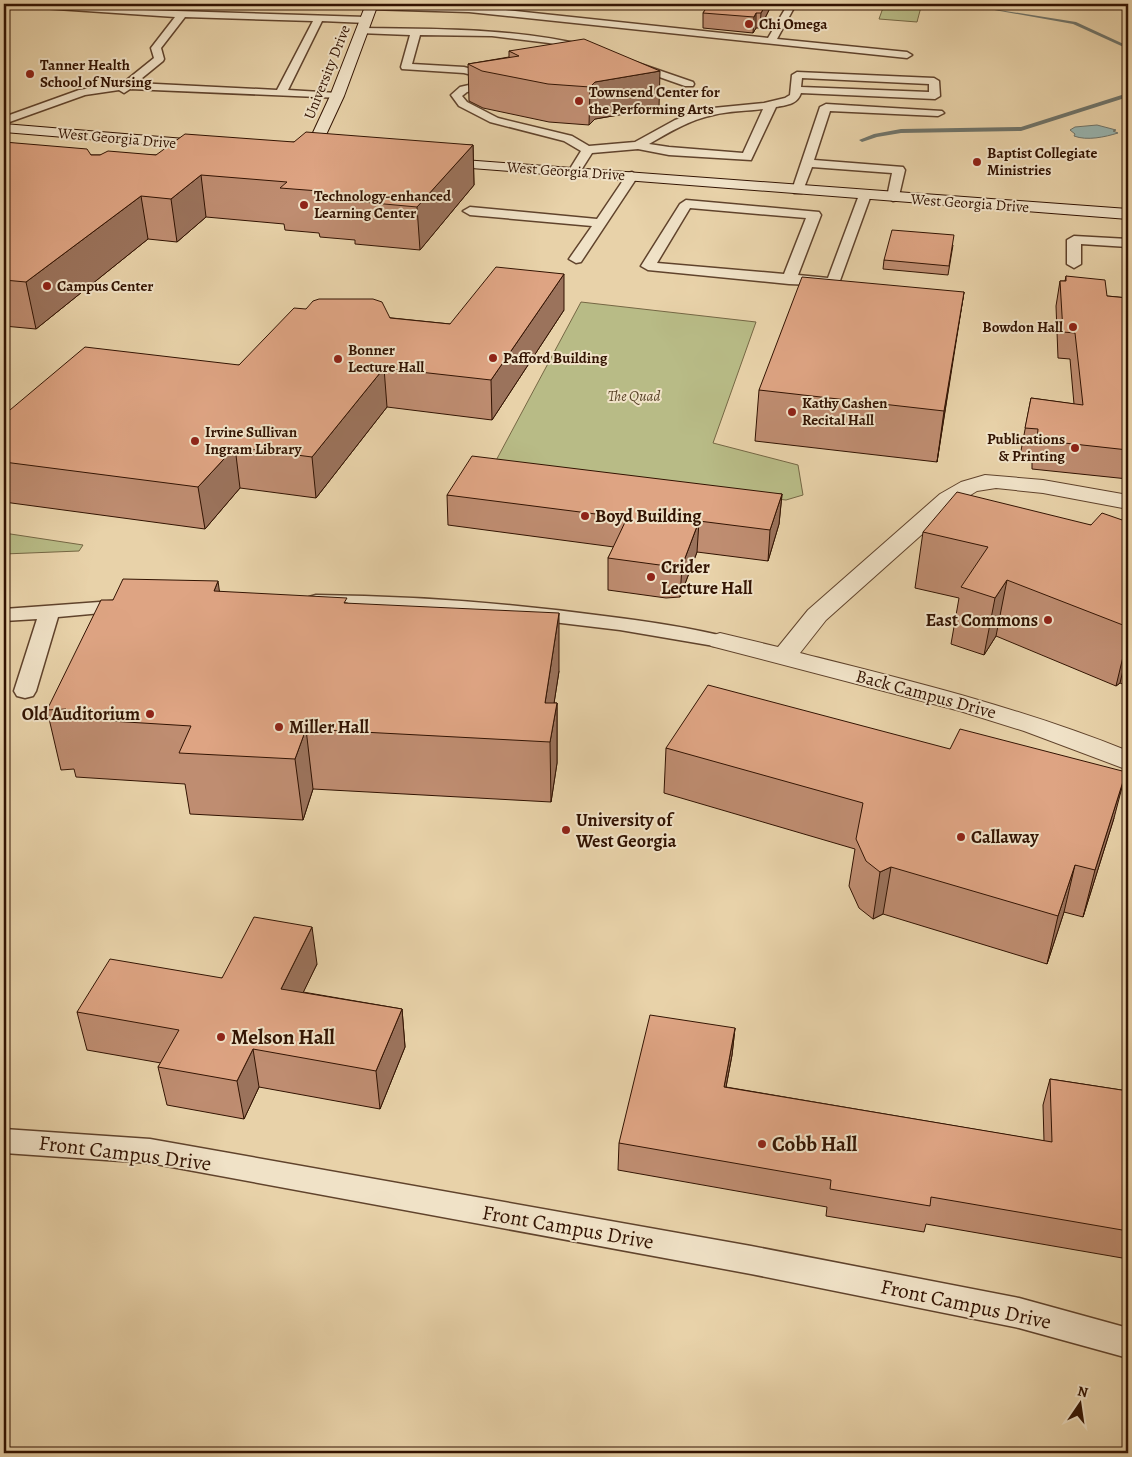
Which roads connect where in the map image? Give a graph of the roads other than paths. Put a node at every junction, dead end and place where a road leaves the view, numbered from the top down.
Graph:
1 (27, 4) edge
2 (120, 4) edge
3 (280, 4) edge
4 (508, 4) edge
5 (792, 4) edge
6 (371, 5) edge
7 (111, 11) junction
8 (498, 12) junction
9 (182, 14) junction
10 (314, 16) junction
11 (273, 17) junction
12 (670, 21) dead end
13 (364, 26) junction
14 (659, 30) junction
15 (416, 31) junction
16 (771, 41) junction
17 (603, 54) edge
18 (907, 54) dead end
19 (622, 61) edge
20 (688, 84) dead end
21 (126, 86) junction
22 (795, 90) junction
23 (281, 93) junction
24 (118, 95) dead end
25 (337, 96) junction
26 (771, 105) junction
27 (938, 112) dead end
28 (4, 121) edge
29 (4, 128) edge
30 (193, 144) junction
31 (638, 145) junction
32 (221, 146) edge
33 (587, 150) junction
34 (294, 151) edge
35 (311, 152) junction
36 (329, 154) edge
37 (176, 155) edge
38 (426, 161) edge
39 (806, 163) junction
40 (574, 172) junction
41 (632, 176) junction
42 (798, 190) junction
43 (865, 195) junction
44 (893, 197) junction
45 (470, 212) dead end
46 (1128, 214) edge
47 (601, 223) junction
48 (1128, 243) edge
49 (576, 259) dead end
50 (1074, 264) dead end
51 (789, 280) junction
52 (1128, 502) edge
53 (931, 515) junction
54 (960, 521) edge
55 (295, 600) edge
56 (142, 605) edge
57 (50, 612) junction
58 (4, 615) edge
59 (720, 641) joint
60 (784, 656) junction
61 (25, 691) dead end
62 (1128, 761) edge
63 (4, 1141) edge
64 (1128, 1343) edge

1 - 7 lane
2 - 7 lane
3 - 11 lane
4 - 8 lane
5 - 16 lane
6 - 8 lane
6 - 13 street, University Drive
7 - 9 lane
8 - 14 lane
9 - 11 lane
9 - 21 lane
10 - 11 lane
10 - 13 lane
10 - 23 lane
12 - 14 lane
13 - 15 lane
13 - 25 street, University Drive
14 - 16 lane
15 - 17 lane
15 - 33 lane
16 - 18 lane
19 - 20 lane
21 - 23 lane
21 - 24 lane
21 - 28 lane
22 - 22 lane
22 - 26 lane
23 - 25 lane
25 - 35 street, University Drive
26 - 31 lane
26 - 31 lane
27 - 39 lane
29 - 30 street, West Georgia Drive
30 - 32 street, West Georgia Drive
30 - 37 lane
31 - 33 lane
33 - 40 lane
34 - 35 street
35 - 36 street
38 - 40 street, West Georgia Drive
39 - 42 lane
39 - 44 lane
40 - 41 street, West Georgia Drive
41 - 42 street, West Georgia Drive
41 - 47 lane
42 - 43 street, West Georgia Drive
43 - 44 street, West Georgia Drive
43 - 51 lane
44 - 46 street, West Georgia Drive
45 - 47 lane
47 - 49 lane
48 - 50 lane
51 - 51 lane
52 - 53 street
53 - 54 street
53 - 60 street
55 - 59 lane
56 - 57 lane
57 - 58 lane
57 - 61 lane
59 - 60 street, Back Campus Drive
60 - 62 street, Back Campus Drive
63 - 64 lane, Front Campus Drive

